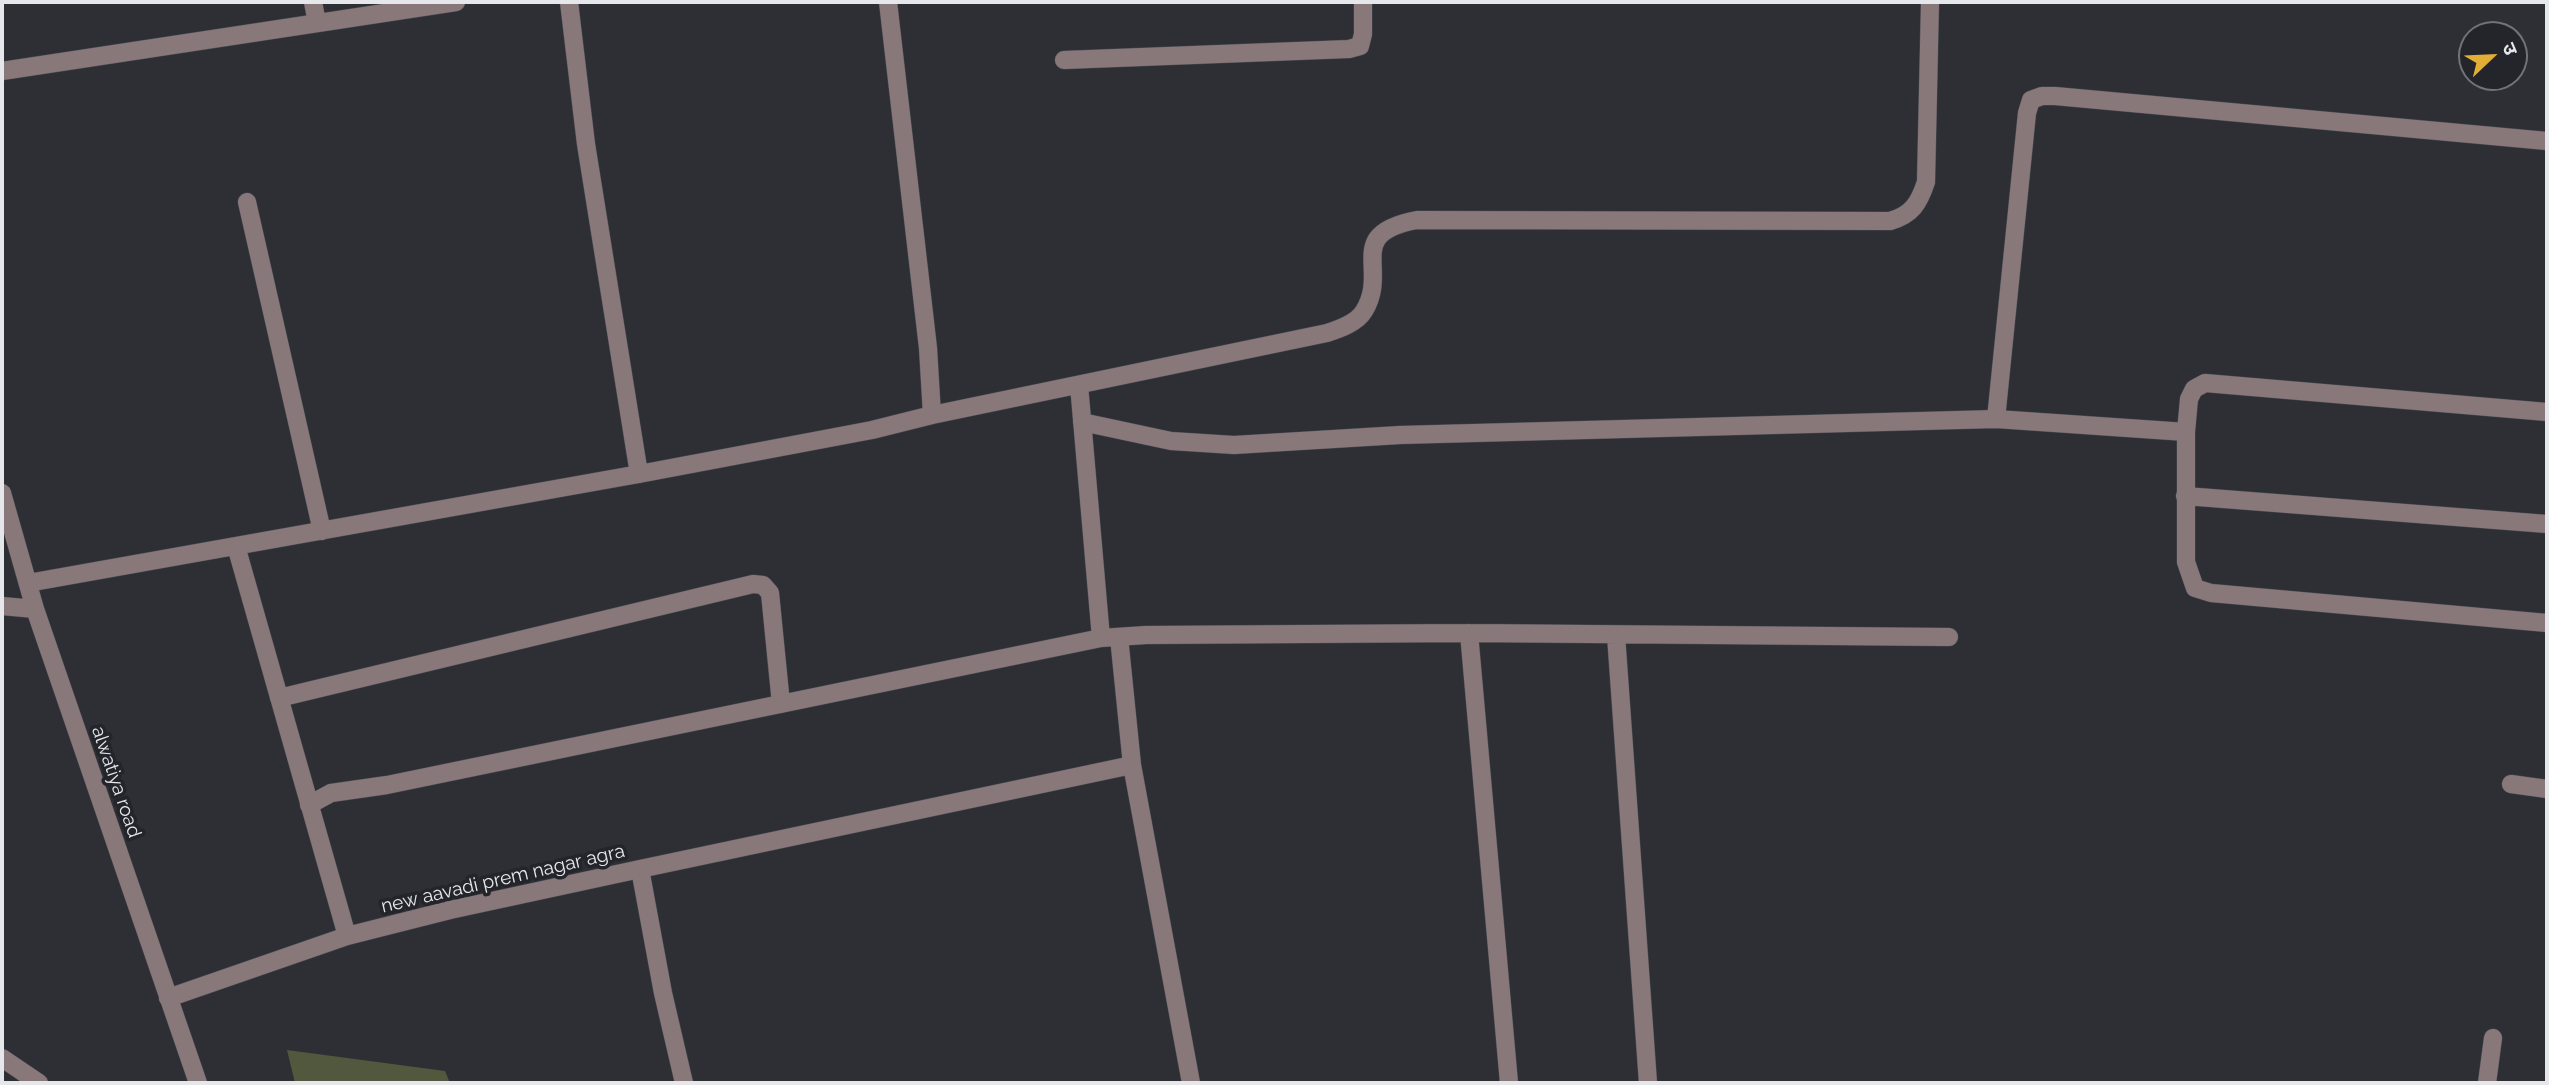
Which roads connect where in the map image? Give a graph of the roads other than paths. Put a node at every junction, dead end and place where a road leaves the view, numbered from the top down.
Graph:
1 (313, 2) edge
2 (456, 2) edge
3 (569, 2) edge
4 (888, 2) edge
5 (1363, 2) edge
6 (1930, 2) edge
7 (317, 23) junction
8 (1064, 60) dead end
9 (2, 71) edge
10 (2547, 141) edge
11 (247, 202) dead end
12 (1079, 385) junction
13 (2547, 412) edge
14 (932, 415) junction
15 (1996, 419) junction
16 (1082, 422) junction
17 (2186, 432) junction
18 (639, 474) junction
19 (2, 493) edge
20 (2185, 496) junction
21 (2547, 524) edge
22 (322, 531) junction
23 (236, 546) junction
24 (28, 583) junction
25 (2, 606) edge
26 (35, 609) junction
27 (2547, 624) edge
28 (1469, 633) junction
29 (1616, 635) junction
30 (1950, 637) dead end
31 (1110, 638) junction
32 (279, 698) junction
33 (780, 704) junction
34 (1132, 765) junction
35 (2511, 784) dead end
36 (2547, 789) edge
37 (310, 804) junction
38 (640, 869) junction
39 (347, 936) junction
40 (168, 998) junction
41 (2493, 1038) dead end
42 (2, 1058) edge
43 (40, 1083) edge
44 (198, 1083) edge
45 (684, 1083) edge
46 (1191, 1083) edge
47 (1510, 1083) edge
48 (1648, 1083) edge
49 (2487, 1083) edge

1 - 7 street
2 - 7 street
3 - 18 street
4 - 14 street
5 - 8 street
6 - 12 street
7 - 9 street
10 - 15 street
11 - 22 street
12 - 14 street
12 - 16 street
13 - 17 street
14 - 18 street
15 - 16 street
15 - 17 street
16 - 31 street
17 - 20 street
18 - 22 street
19 - 24 street, alwatiya road
20 - 21 street
20 - 27 street
22 - 23 street
23 - 24 street
23 - 32 street
24 - 26 street, alwatiya road
25 - 26 street
26 - 40 street, alwatiya road
28 - 29 street
28 - 31 street
28 - 47 street
29 - 30 street
29 - 48 street
31 - 33 street
31 - 34 street
32 - 33 street
32 - 37 street
33 - 37 street
34 - 38 street
34 - 46 street
35 - 36 street
37 - 39 street
38 - 39 street, new aavadi prem nagar agra
38 - 45 street, new aavadi prem nagar agra
39 - 40 street, new aavadi prem nagar agra
40 - 44 street, alwatiya road
41 - 49 street
42 - 43 street

